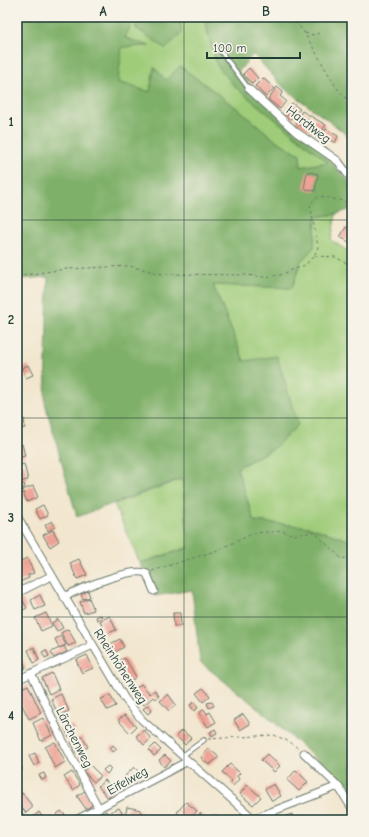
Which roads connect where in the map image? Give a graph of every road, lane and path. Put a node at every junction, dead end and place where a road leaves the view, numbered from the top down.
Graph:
1 (292, 17) edge
2 (304, 32) junction
3 (319, 33) dead end
4 (219, 49) dead end
5 (249, 89) joint
6 (352, 105) edge
7 (352, 180) edge
8 (352, 203) edge
9 (314, 256) junction
10 (352, 266) edge
11 (17, 276) edge
12 (17, 516) edge
13 (352, 556) edge
14 (146, 573) junction
15 (51, 576) junction
16 (154, 590) dead end
17 (17, 593) edge
18 (64, 597) junction
19 (93, 645) junction
20 (32, 675) junction
21 (17, 680) edge
22 (204, 740) joint
23 (304, 753) joint
24 (185, 758) junction
25 (338, 786) junction
26 (352, 808) edge
27 (99, 809) junction
28 (17, 814) edge
29 (252, 819) edge
30 (23, 820) edge
31 (76, 820) edge

1 - 2 path
2 - 3 path
2 - 6 path
4 - 5 lane
5 - 7 street, Hardtweg
8 - 9 path
9 - 10 path
9 - 11 path
12 - 15 street, Rheinhöhenweg
13 - 14 path
14 - 16 street
14 - 18 street
15 - 17 street
15 - 18 street, Rheinhöhenweg
18 - 19 street, Rheinhöhenweg
19 - 20 street
19 - 24 street, Rheinhöhenweg
20 - 21 street
20 - 27 street, Lärchenweg
22 - 23 path
22 - 24 lane
23 - 25 street
24 - 27 street, Eifelweg
24 - 29 street, Rheinhöhenweg
25 - 26 street
25 - 29 street
27 - 31 street, Eifelweg
28 - 30 street

